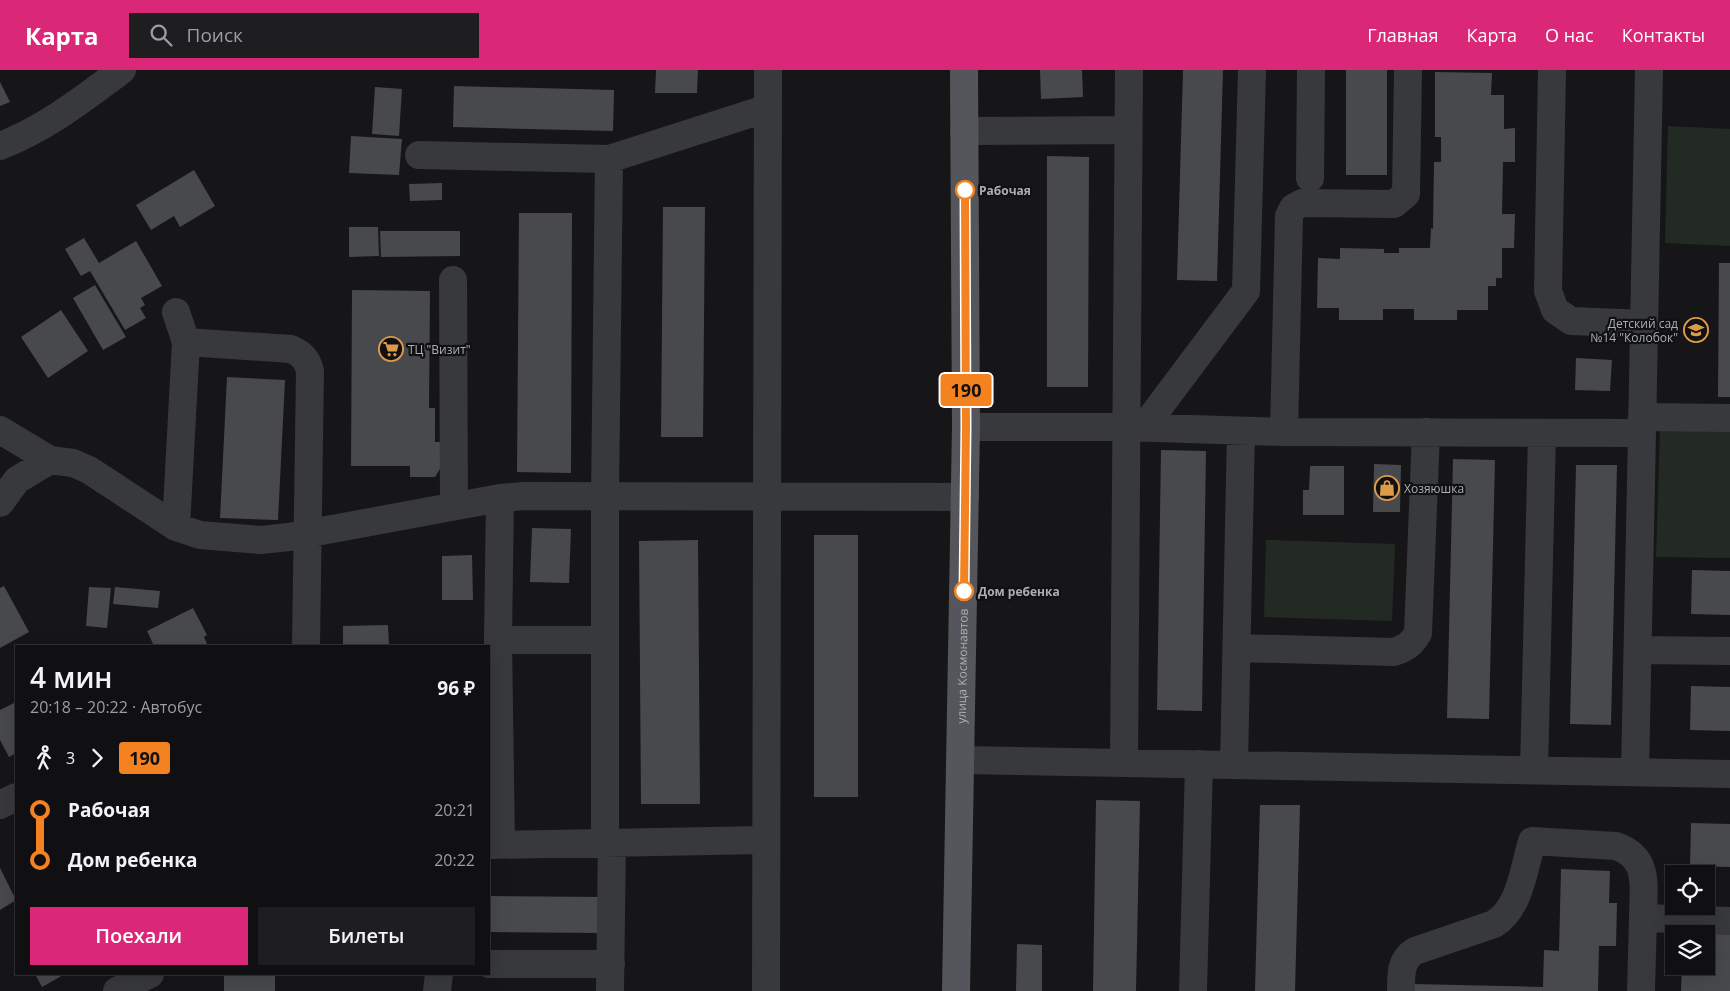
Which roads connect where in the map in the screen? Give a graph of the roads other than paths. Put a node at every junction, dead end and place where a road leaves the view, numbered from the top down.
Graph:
1 (122, 70) edge
2 (768, 70) edge
3 (964, 70) edge
4 (1129, 70) edge
5 (1252, 70) edge
6 (1311, 70) edge
7 (1408, 70) edge
8 (1552, 70) edge
9 (1649, 70) edge
10 (768, 108) junction
11 (1128, 130) junction
12 (964, 131) junction
13 (0, 146) edge
14 (419, 155) dead end
15 (609, 159) junction
16 (1310, 178) dead end
17 (453, 280) dead end
18 (176, 312) dead end
19 (1644, 324) junction
20 (186, 342) junction
21 (1730, 418) edge
22 (1642, 425) junction
23 (966, 427) junction
24 (1135, 427) junction
25 (0, 430) edge
26 (1241, 431) junction
27 (1284, 432) junction
28 (1426, 432) junction
29 (1542, 433) junction
30 (50, 460) junction
31 (605, 497) junction
32 (767, 497) junction
33 (966, 497) junction
34 (500, 498) junction
35 (0, 503) edge
36 (454, 506) junction
37 (176, 527) junction
38 (310, 533) junction
39 (498, 640) junction
40 (605, 640) junction
41 (301, 642) edge
42 (1237, 648) junction
43 (1638, 650) junction
44 (1730, 651) edge
45 (961, 760) junction
46 (1124, 763) junction
47 (1199, 764) junction
48 (1234, 765) junction
49 (1534, 770) junction
50 (1635, 772) junction
51 (1730, 774) edge
52 (15, 798) edge
53 (0, 805) edge
54 (766, 840) junction
55 (608, 841) junction
56 (495, 844) edge
57 (1642, 918) junction
58 (1730, 921) edge
59 (490, 964) edge
60 (611, 964) junction
61 (148, 975) edge
62 (439, 975) edge
63 (117, 991) edge
64 (437, 991) edge
65 (610, 991) edge
66 (766, 991) edge
67 (956, 991) edge
68 (1193, 991) edge
69 (1401, 991) edge
70 (1641, 991) edge

1 - 13 street
2 - 10 street
3 - 12 main road, улица Космонавтов
4 - 11 street
5 - 24 street
6 - 16 street
7 - 27 street
8 - 19 street
9 - 19 street
10 - 15 street
10 - 32 street
11 - 12 street
11 - 24 street
12 - 23 main road, улица Космонавтов
14 - 15 street
15 - 31 street
17 - 36 street
18 - 20 street
19 - 22 street
20 - 37 street
20 - 38 street
21 - 22 street
22 - 29 street
22 - 43 street
23 - 24 street
23 - 33 main road, улица Космонавтов
24 - 26 street
24 - 46 street
25 - 30 street
26 - 27 street
26 - 42 street
27 - 28 street
28 - 29 street
28 - 42 street
29 - 49 street
30 - 35 street
30 - 37 street
31 - 32 street
31 - 34 street
31 - 40 street
32 - 33 street
32 - 54 street
33 - 45 main road, улица Космонавтов
34 - 36 street
34 - 39 street
36 - 38 street
37 - 38 street
38 - 41 street
39 - 40 street
39 - 56 street
40 - 55 street
42 - 48 street
43 - 44 street
43 - 50 street
45 - 46 street
45 - 67 main road, улица Космонавтов
46 - 47 street
47 - 48 street
47 - 68 street
48 - 49 street
49 - 50 street
50 - 51 street
52 - 53 street
54 - 55 street
54 - 66 street
55 - 56 street
55 - 60 street
57 - 58 street
57 - 69 street
57 - 70 street
59 - 60 street
60 - 65 street
61 - 63 street
62 - 64 street

